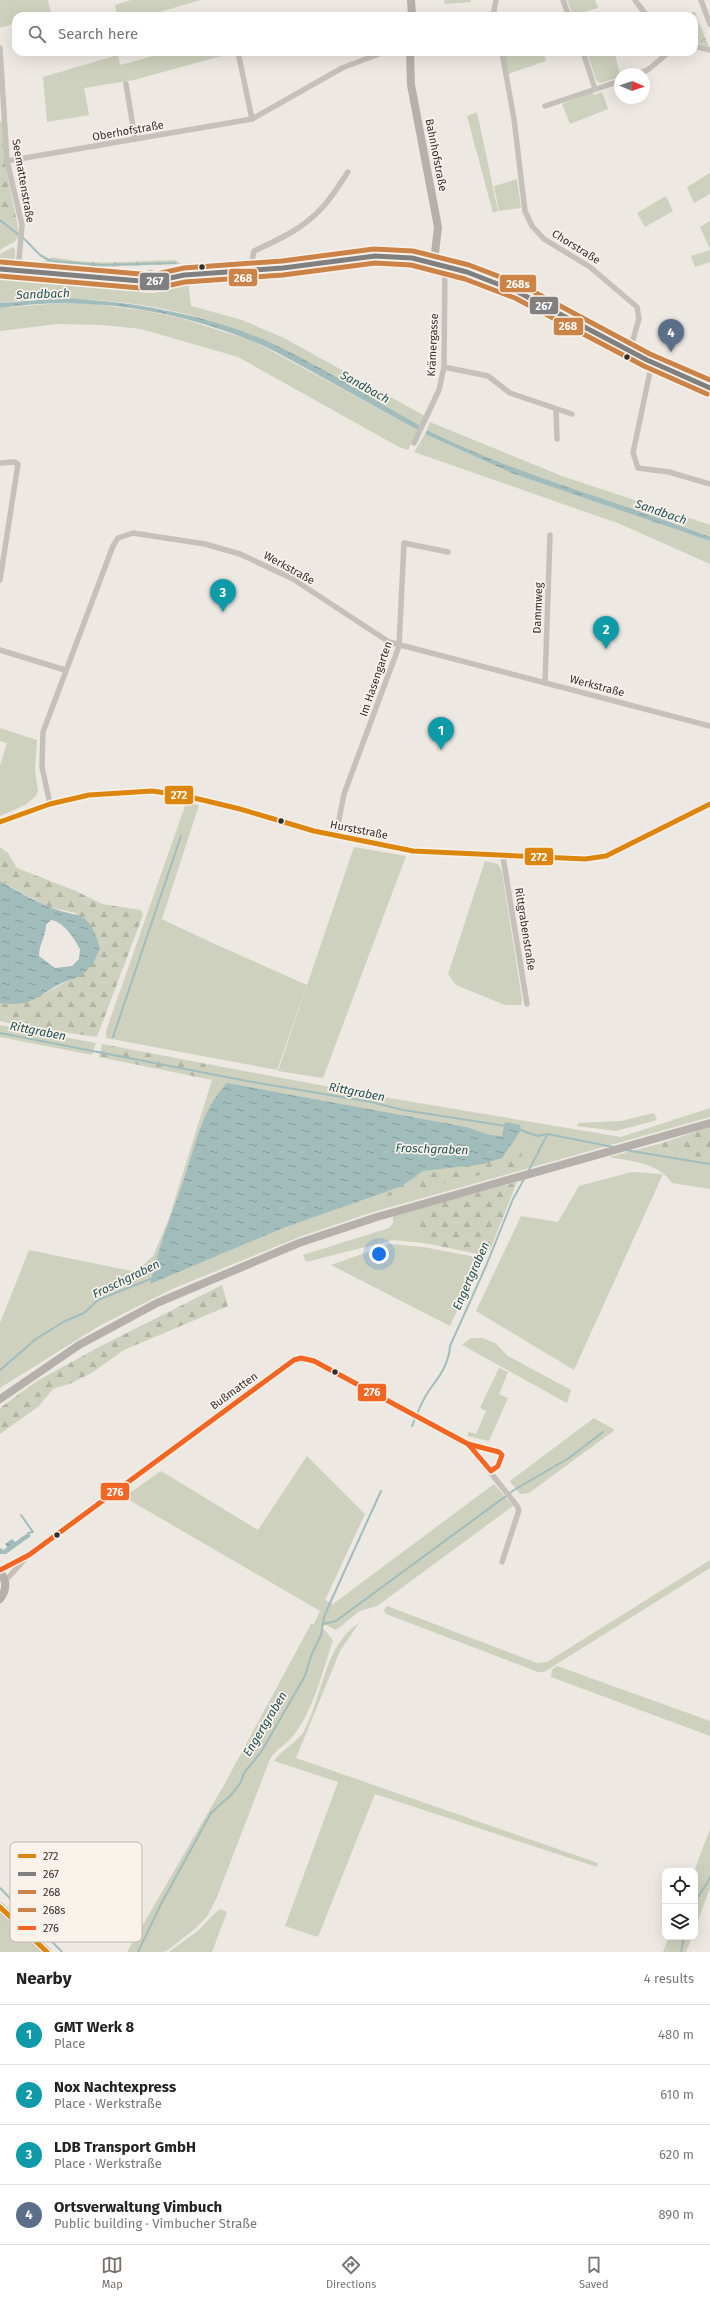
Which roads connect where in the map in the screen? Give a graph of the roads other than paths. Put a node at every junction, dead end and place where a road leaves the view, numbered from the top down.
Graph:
1 (411, 0) edge
2 (496, 0) edge
3 (563, 0) edge
4 (634, 0) edge
5 (701, 0) edge
6 (412, 12) edge
7 (494, 12) edge
8 (568, 12) edge
9 (643, 12) edge
10 (710, 24) edge
11 (698, 47) edge
12 (0, 48) edge
13 (710, 50) edge
14 (374, 56) edge
15 (410, 56) edge
16 (503, 56) edge
17 (583, 56) edge
18 (664, 56) edge
19 (239, 57) dead end
20 (650, 68) edge
21 (614, 83) edge
22 (126, 84) dead end
23 (595, 89) junction
24 (545, 106) dead end
25 (252, 119) junction
26 (135, 139) junction
27 (7, 161) junction
28 (348, 172) dead end
29 (434, 262) junction
30 (445, 265) junction
31 (0, 269) edge
32 (18, 270) junction
33 (253, 271) junction
34 (630, 350) junction
35 (652, 362) junction
36 (444, 367) junction
37 (710, 388) edge
38 (556, 409) junction
39 (572, 414) dead end
40 (557, 439) dead end
41 (414, 444) dead end
42 (0, 463) edge
43 (710, 484) edge
44 (550, 535) dead end
45 (448, 552) dead end
46 (0, 580) edge
47 (399, 646) junction
48 (0, 650) edge
49 (65, 670) junction
50 (545, 682) junction
51 (710, 726) edge
52 (50, 804) junction
53 (710, 804) edge
54 (0, 822) edge
55 (336, 835) junction
56 (503, 857) junction
57 (527, 1004) dead end
58 (710, 1123) edge
59 (0, 1399) edge
60 (468, 1444) junction
61 (491, 1471) junction
62 (29, 1555) junction
63 (502, 1562) dead end
64 (0, 1571) edge
65 (5, 1581) junction
66 (0, 1599) edge
67 (0, 1907) edge
68 (10, 1917) edge
69 (37, 1942) edge
70 (47, 1952) edge

1 - 6 street
2 - 7 street
3 - 8 street
4 - 9 street
5 - 10 street
11 - 13 street
12 - 27 street, Seemattenstraße
14 - 25 street, Oberhofstraße
15 - 29 street, Bahnhofstraße
16 - 34 street, Chorstraße
17 - 23 street
18 - 20 street
19 - 25 street
21 - 23 street
22 - 26 street
23 - 24 street
25 - 26 street, Oberhofstraße
26 - 27 street, Oberhofstraße
27 - 32 street, Seemattenstraße
28 - 33 street
29 - 30 street
29 - 33 street
30 - 34 street
30 - 36 street, Krämergasse
31 - 32 street
32 - 33 street
34 - 35 street
35 - 37 street
35 - 43 street
36 - 38 street
36 - 41 street, Krämergasse
38 - 39 street
38 - 40 street
42 - 46 street
44 - 50 street, Dammweg
45 - 47 street, Im Hasengarten
47 - 49 street, Werkstraße
47 - 50 street, Werkstraße
47 - 55 street, Im Hasengarten
48 - 49 street
49 - 52 street, Werkstraße
50 - 51 street, Werkstraße
52 - 54 street, Hurststraße
52 - 55 street, Hurststraße
53 - 56 street, Hurststraße
55 - 56 street, Hurststraße
56 - 57 street, Rittgrabenstraße
58 - 59 street
60 - 61 street, Bußmatten
60 - 61 street, Bußmatten
60 - 62 street, Bußmatten
61 - 63 street, Bußmatten
62 - 64 street, Bußmatten
62 - 65 street, Bußmatten
64 - 65 street
65 - 66 street
67 - 68 main road
69 - 70 main road

